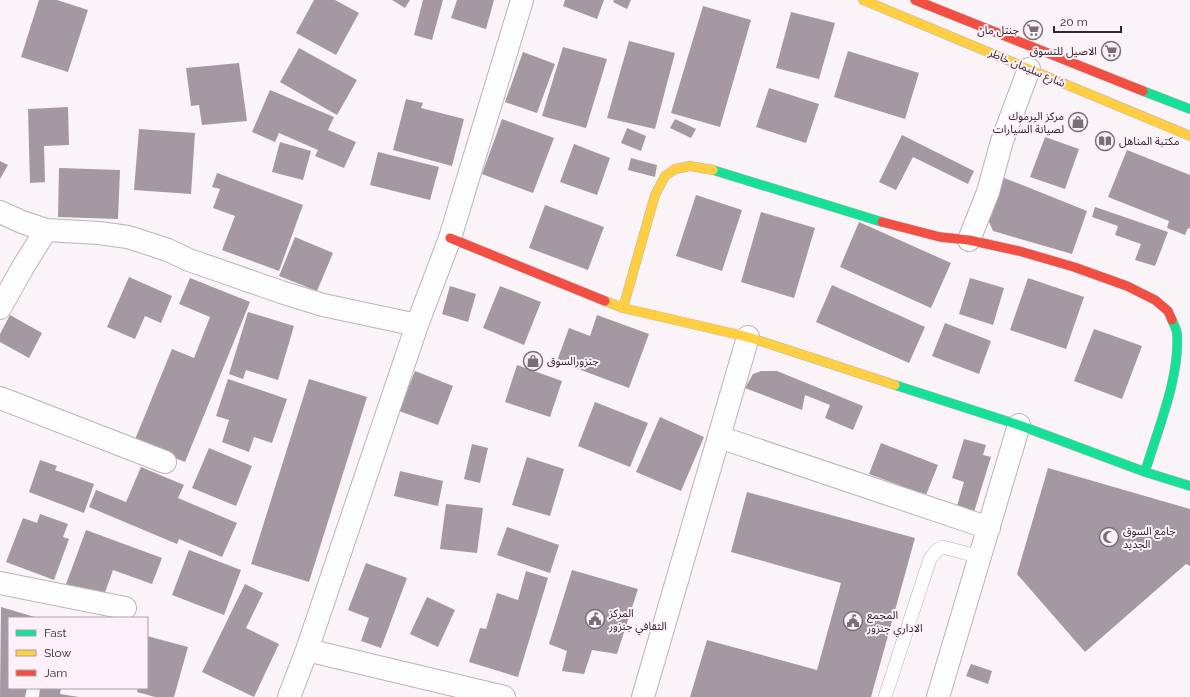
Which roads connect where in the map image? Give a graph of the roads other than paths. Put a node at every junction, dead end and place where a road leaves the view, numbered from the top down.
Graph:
1 (522, 0) edge
2 (863, 0) edge
3 (915, 0) edge
4 (1028, 69) junction
5 (1190, 109) edge
6 (1190, 136) edge
7 (0, 212) edge
8 (46, 230) junction
9 (450, 238) junction
10 (969, 240) junction
11 (0, 308) edge
12 (623, 308) junction
13 (417, 325) junction
14 (748, 337) junction
15 (0, 398) edge
16 (1019, 425) junction
17 (719, 437) junction
18 (165, 462) dead end
19 (1144, 472) junction
20 (1190, 486) edge
21 (989, 528) junction
22 (980, 557) junction
23 (0, 583) edge
24 (125, 608) dead end
25 (307, 650) junction
26 (496, 696) edge
27 (289, 697) edge
28 (643, 697) edge
29 (885, 697) edge
30 (938, 697) edge

1 - 9 street
2 - 4 street, شارع سليمان خاطر
3 - 5 street, شارع سليمان خاطر
4 - 6 street, شارع سليمان خاطر
4 - 10 street
7 - 8 street
8 - 11 street
8 - 13 street
9 - 12 street
9 - 13 street
10 - 12 street
10 - 19 street
12 - 14 street
13 - 25 street
14 - 16 street
14 - 17 street
15 - 18 street
16 - 19 street
16 - 21 street
17 - 21 street
17 - 28 street
19 - 20 street
21 - 22 street
22 - 29 lane
22 - 30 street
23 - 24 street
25 - 26 street
25 - 27 street

